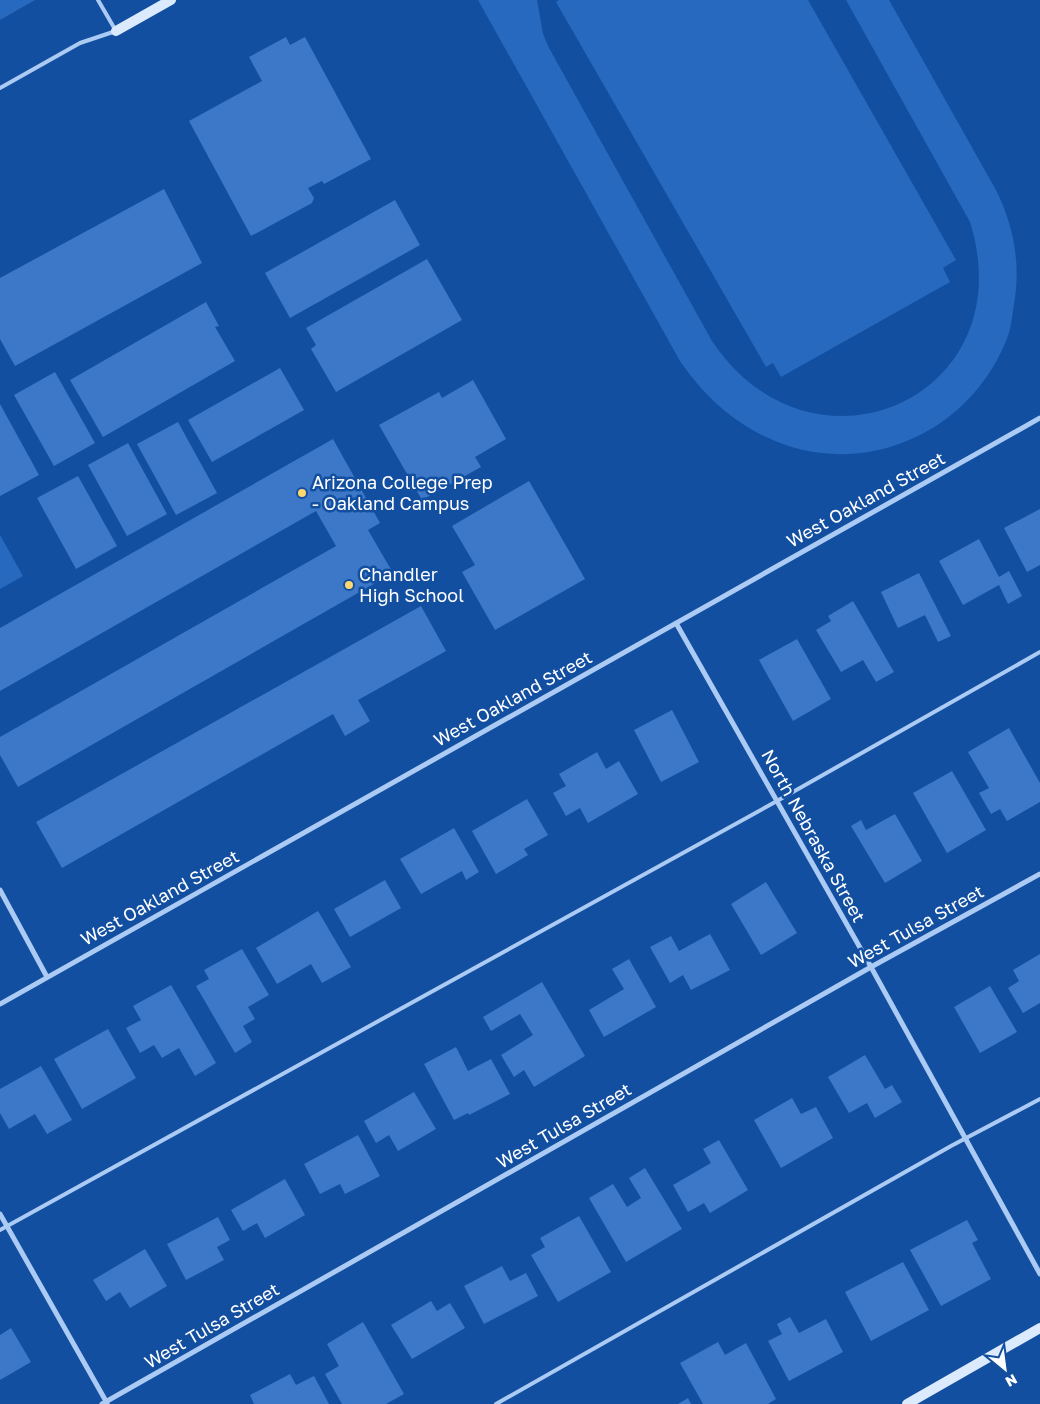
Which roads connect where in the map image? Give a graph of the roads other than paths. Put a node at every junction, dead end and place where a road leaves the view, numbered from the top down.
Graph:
1 (98, 0) edge
2 (171, 0) edge
3 (116, 31) junction
4 (0, 88) edge
5 (1040, 418) edge
6 (676, 623) junction
7 (1040, 652) edge
8 (777, 801) junction
9 (1040, 874) edge
10 (0, 890) edge
11 (871, 967) junction
12 (47, 977) junction
13 (0, 1004) edge
14 (1040, 1098) edge
15 (966, 1139) junction
16 (0, 1214) edge
17 (7, 1226) junction
18 (0, 1230) edge
19 (1040, 1274) edge
20 (1040, 1328) edge
21 (105, 1403) edge
22 (496, 1404) edge
23 (907, 1404) edge

1 - 3 lane
2 - 3 street
3 - 4 lane
5 - 6 street, West Oakland Street
6 - 8 street, North Nebraska Street
6 - 12 street, West Oakland Street
7 - 8 lane
8 - 11 street, North Nebraska Street
8 - 17 lane
9 - 11 street, West Tulsa Street
10 - 12 street
11 - 15 street, North Nebraska Street
11 - 21 street, West Tulsa Street
12 - 13 street, West Oakland Street
14 - 15 lane
15 - 19 street, North Nebraska Street
15 - 22 lane
16 - 17 street
17 - 18 lane
17 - 21 street
20 - 23 street

